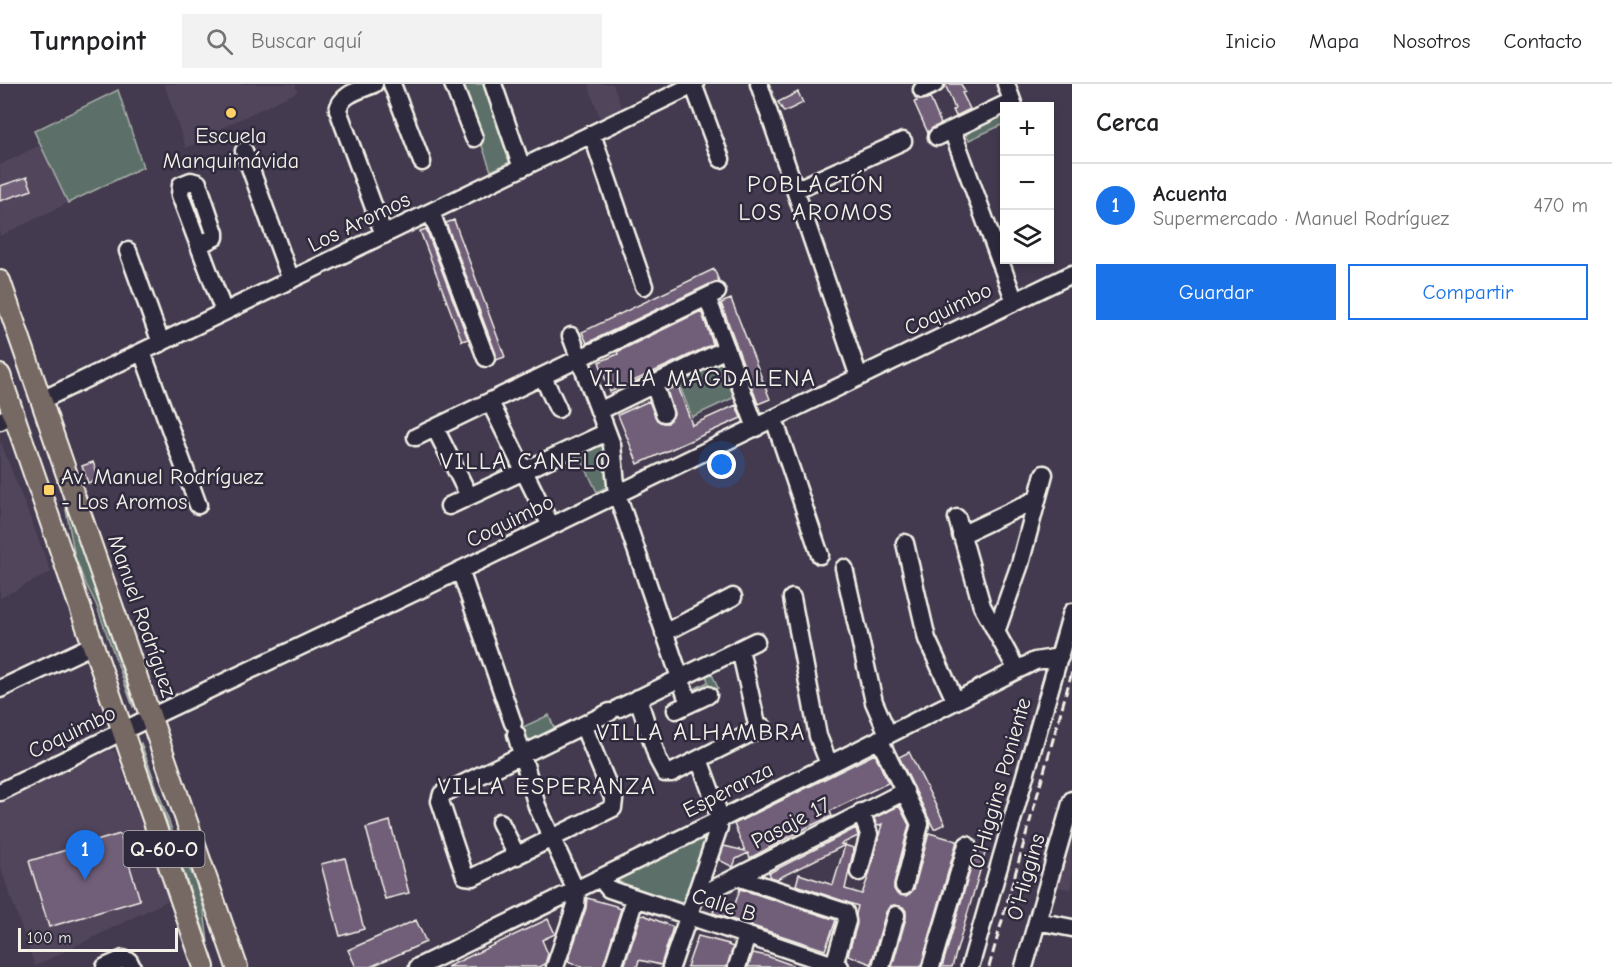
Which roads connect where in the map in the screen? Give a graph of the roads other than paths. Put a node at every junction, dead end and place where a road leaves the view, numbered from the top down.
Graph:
1 (374, 84) edge
2 (392, 84) edge
3 (453, 84) edge
4 (493, 84) edge
5 (694, 84) edge
6 (759, 84) edge
7 (1006, 84) edge
8 (1012, 102) edge
9 (1000, 109) edge
10 (592, 134) junction
11 (474, 138) dead end
12 (903, 141) dead end
13 (244, 151) dead end
14 (722, 159) dead end
15 (422, 162) dead end
16 (522, 168) junction
17 (795, 190) junction
18 (431, 212) junction
19 (384, 235) junction
20 (199, 245) dead end
21 (128, 251) dead end
22 (1072, 274) edge
23 (291, 280) junction
24 (0, 281) edge
25 (644, 286) dead end
26 (1015, 302) junction
27 (224, 312) junction
28 (571, 336) dead end
29 (161, 343) junction
30 (726, 350) junction
31 (142, 352) junction
32 (486, 358) dead end
33 (580, 359) junction
34 (0, 375) edge
35 (543, 377) junction
36 (859, 377) junction
37 (654, 384) junction
38 (42, 400) junction
39 (490, 402) junction
40 (558, 409) dead end
41 (599, 411) junction
42 (664, 413) dead end
43 (7, 418) edge
44 (774, 419) junction
45 (435, 428) junction
46 (756, 428) junction
47 (607, 432) junction
48 (416, 437) dead end
49 (524, 471) junction
50 (1044, 474) dead end
51 (617, 494) junction
52 (469, 496) junction
53 (1037, 499) junction
54 (198, 505) dead end
55 (449, 506) dead end
56 (957, 518) dead end
57 (551, 526) junction
58 (961, 535) junction
59 (905, 543) dead end
60 (820, 555) dead end
61 (844, 568) dead end
62 (460, 570) junction
63 (733, 597) dead end
64 (792, 598) dead end
65 (1072, 612) edge
66 (996, 632) junction
67 (664, 633) junction
68 (756, 641) dead end
69 (93, 645) junction
70 (740, 649) junction
71 (1060, 657) junction
72 (1017, 670) junction
73 (679, 678) junction
74 (0, 689) edge
75 (708, 695) dead end
76 (638, 699) junction
77 (955, 700) junction
78 (151, 717) junction
79 (583, 725) junction
80 (123, 732) junction
81 (883, 737) junction
82 (521, 755) junction
83 (699, 759) junction
84 (829, 764) junction
85 (905, 791) junction
86 (0, 792) edge
87 (1071, 805) edge
88 (861, 812) junction
89 (719, 820) junction
90 (500, 822) dead end
91 (552, 839) junction
92 (967, 845) dead end
93 (517, 856) junction
94 (859, 872) dead end
95 (737, 877) junction
96 (600, 878) junction
97 (904, 886) dead end
98 (576, 890) junction
99 (697, 890) junction
100 (635, 899) junction
101 (896, 915) dead end
102 (688, 916) junction
103 (1037, 921) junction
104 (1072, 928) edge
105 (747, 936) junction
106 (798, 960) edge
107 (130, 963) edge
108 (425, 965) edge
109 (554, 966) edge
110 (837, 966) edge
111 (105, 967) edge
112 (204, 967) edge
113 (237, 967) edge
114 (613, 967) edge
115 (671, 967) edge
116 (737, 967) edge
117 (881, 967) edge
118 (931, 967) edge
119 (970, 967) edge
120 (1024, 967) edge

1 - 19 street
2 - 15 street
3 - 11 street
4 - 16 street
5 - 10 street, Los Aromos
5 - 14 street
6 - 17 street
7 - 8 street
9 - 26 street
10 - 16 street, Los Aromos
10 - 25 street
12 - 17 street
13 - 23 street
16 - 18 street, Los Aromos
17 - 36 street
18 - 19 street, Los Aromos
18 - 32 street
19 - 23 street, Los Aromos
20 - 27 street
21 - 29 street
22 - 26 street, Coquimbo
23 - 27 street, Los Aromos
24 - 38 main road, Manuel Rodríguez / Q-60-O
26 - 36 street, Coquimbo
27 - 29 street, Los Aromos
28 - 33 street
29 - 31 street, Los Aromos
30 - 33 street
30 - 37 street
30 - 46 street
31 - 38 street, Los Aromos
31 - 54 street
33 - 35 street
33 - 41 street
34 - 43 main road, Q-60-O
35 - 39 street
35 - 40 street
36 - 44 street, Coquimbo
37 - 41 street
37 - 42 street
38 - 78 main road, Manuel Rodríguez / Q-60-O
39 - 45 street
39 - 49 street
41 - 47 street
43 - 69 main road, Q-60-O
44 - 46 street, Coquimbo
44 - 60 street
45 - 48 street
45 - 52 street
46 - 51 street, Coquimbo
47 - 49 street
47 - 51 street
49 - 52 street
49 - 57 street
50 - 53 street
51 - 57 street, Coquimbo
51 - 67 street
52 - 55 street
53 - 58 street
53 - 66 street
56 - 58 street
57 - 62 street, Coquimbo
58 - 66 street
59 - 77 street
61 - 81 street
62 - 78 street, Coquimbo
62 - 82 street
63 - 67 street
64 - 84 street
65 - 71 street, O'Higgins Poniente
66 - 72 street
67 - 73 street
68 - 70 street
69 - 74 street
69 - 80 main road, Q-60-O
70 - 73 street
70 - 83 street
71 - 72 street, Esperanza
71 - 119 street, O'Higgins Poniente
72 - 77 street, Esperanza
73 - 75 street
73 - 76 street
76 - 79 street
76 - 83 street
77 - 81 street, Esperanza
78 - 80 street, Coquimbo
78 - 113 main road, Manuel Rodríguez / Q-60-O
79 - 82 street
79 - 91 street
80 - 86 street, Coquimbo
80 - 112 main road, Q-60-O
81 - 84 street, Esperanza
81 - 85 street
82 - 91 street
82 - 93 street
83 - 89 street
84 - 89 street, Esperanza
85 - 88 street, Pasaje 17
85 - 97 street
87 - 103 street, O'Higgins
88 - 94 street
88 - 95 street, Pasaje 17
89 - 96 street, Esperanza
89 - 99 street
90 - 93 street
91 - 93 street
91 - 98 street
92 - 118 street
95 - 99 street, Pasaje 17
95 - 110 street
96 - 98 street, Esperanza
96 - 100 street, Calle B
98 - 108 street, Esperanza
98 - 109 street
99 - 102 street
100 - 102 street, Calle B
100 - 114 street
101 - 117 street
102 - 105 street, Calle B
102 - 115 street
103 - 104 street
103 - 120 street, O'Higgins
105 - 106 street, Calle B
105 - 116 street
106 - 110 street, Calle B
107 - 111 street

